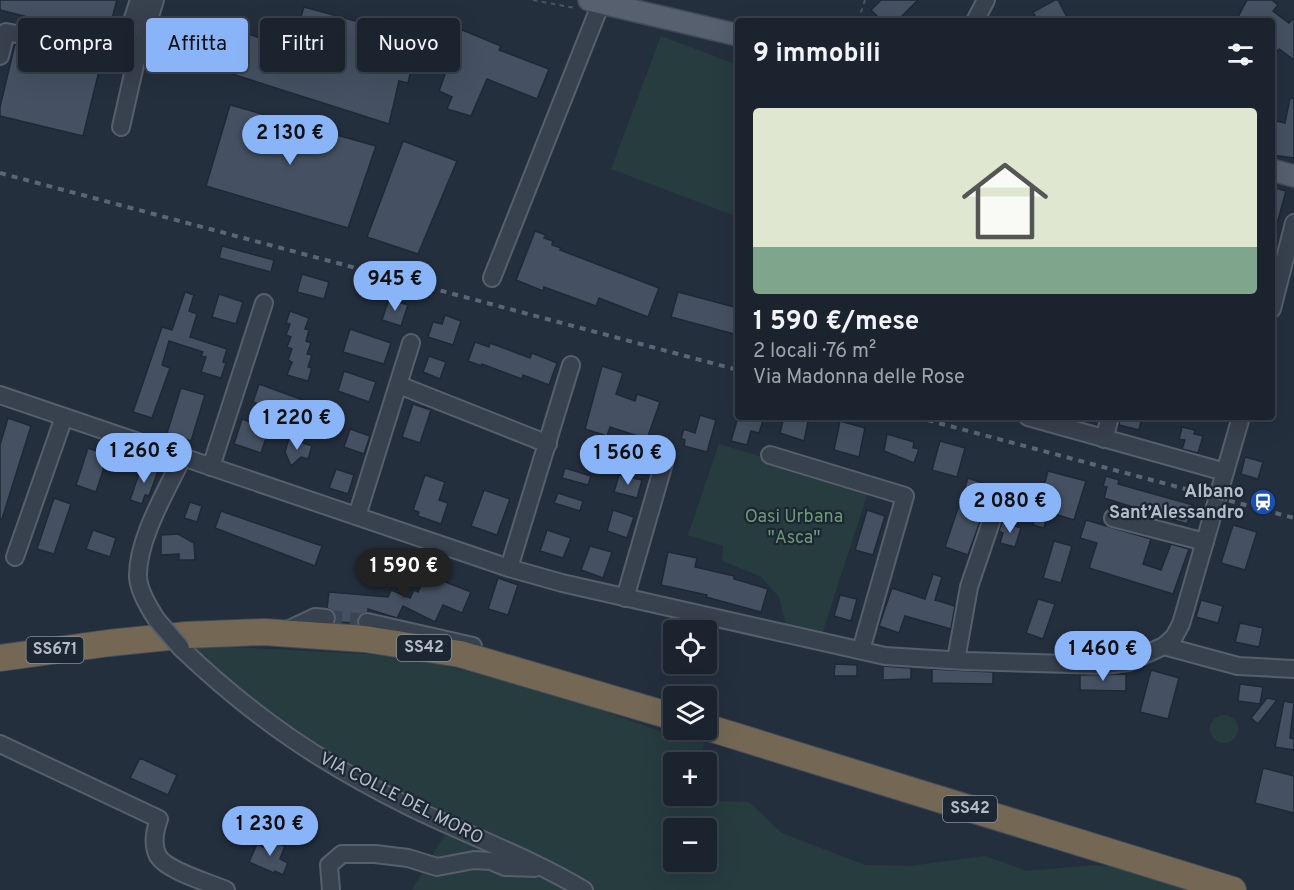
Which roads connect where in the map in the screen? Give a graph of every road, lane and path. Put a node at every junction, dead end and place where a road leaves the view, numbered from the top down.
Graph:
1 (139, 0) edge
2 (155, 0) edge
3 (865, 0) edge
4 (595, 1) edge
5 (859, 18) edge
6 (735, 34) edge
7 (0, 56) edge
8 (121, 127) dead end
9 (1275, 171) edge
10 (1294, 176) edge
11 (1294, 223) edge
12 (1288, 277) edge
13 (492, 278) dead end
14 (264, 303) dead end
15 (1275, 303) edge
16 (411, 343) dead end
17 (571, 365) dead end
18 (399, 385) junction
19 (0, 395) edge
20 (64, 417) junction
21 (1038, 420) edge
22 (1109, 420) edge
23 (1240, 420) edge
24 (1104, 439) junction
25 (548, 444) junction
26 (770, 455) dead end
27 (182, 458) junction
28 (664, 463) dead end
29 (211, 467) junction
30 (1225, 472) junction
31 (357, 516) junction
32 (993, 516) dead end
33 (1113, 518) dead end
34 (1205, 542) junction
35 (15, 557) dead end
36 (509, 568) junction
37 (625, 598) junction
38 (326, 618) tunnel mouth
39 (367, 622) tunnel mouth
40 (1181, 624) junction
41 (282, 633) junction
42 (110, 643) junction
43 (1164, 646) junction
44 (861, 651) junction
45 (1200, 655) junction
46 (0, 658) edge
47 (956, 660) junction
48 (0, 669) edge
49 (1294, 669) edge
50 (562, 682) junction
51 (663, 714) edge
52 (717, 730) edge
53 (0, 744) edge
54 (542, 868) junction
55 (226, 890) edge
56 (331, 890) edge
57 (584, 890) edge
58 (1233, 890) edge

1 - 7 street
2 - 8 street
3 - 5 path
4 - 6 main road
4 - 13 street
9 - 10 main road
11 - 12 street
12 - 15 street
14 - 29 street
16 - 18 street
17 - 25 street
18 - 25 street
18 - 31 street
19 - 20 street
20 - 27 street
20 - 35 street
21 - 24 street
22 - 24 street
23 - 30 street
24 - 30 street
25 - 36 street
26 - 44 street
27 - 29 street
27 - 54 street, VIA COLLE DEL MORO, bridge
28 - 37 street
29 - 31 street
30 - 34 street
31 - 36 street
32 - 47 street
33 - 34 street
34 - 40 street
36 - 37 street
37 - 44 street
38 - 41 street
39 - 50 street
40 - 43 street
40 - 45 street
41 - 42 highway, SS42
41 - 50 highway, SS42
42 - 46 highway, SS671
42 - 48 highway, SS42
43 - 45 street
43 - 47 street
44 - 47 street
45 - 49 street
50 - 51 highway, SS42
52 - 58 highway, SS42
53 - 55 street
54 - 56 street, VIA COLLE DEL MORO
54 - 57 street, VIA COLLE DEL MORO

